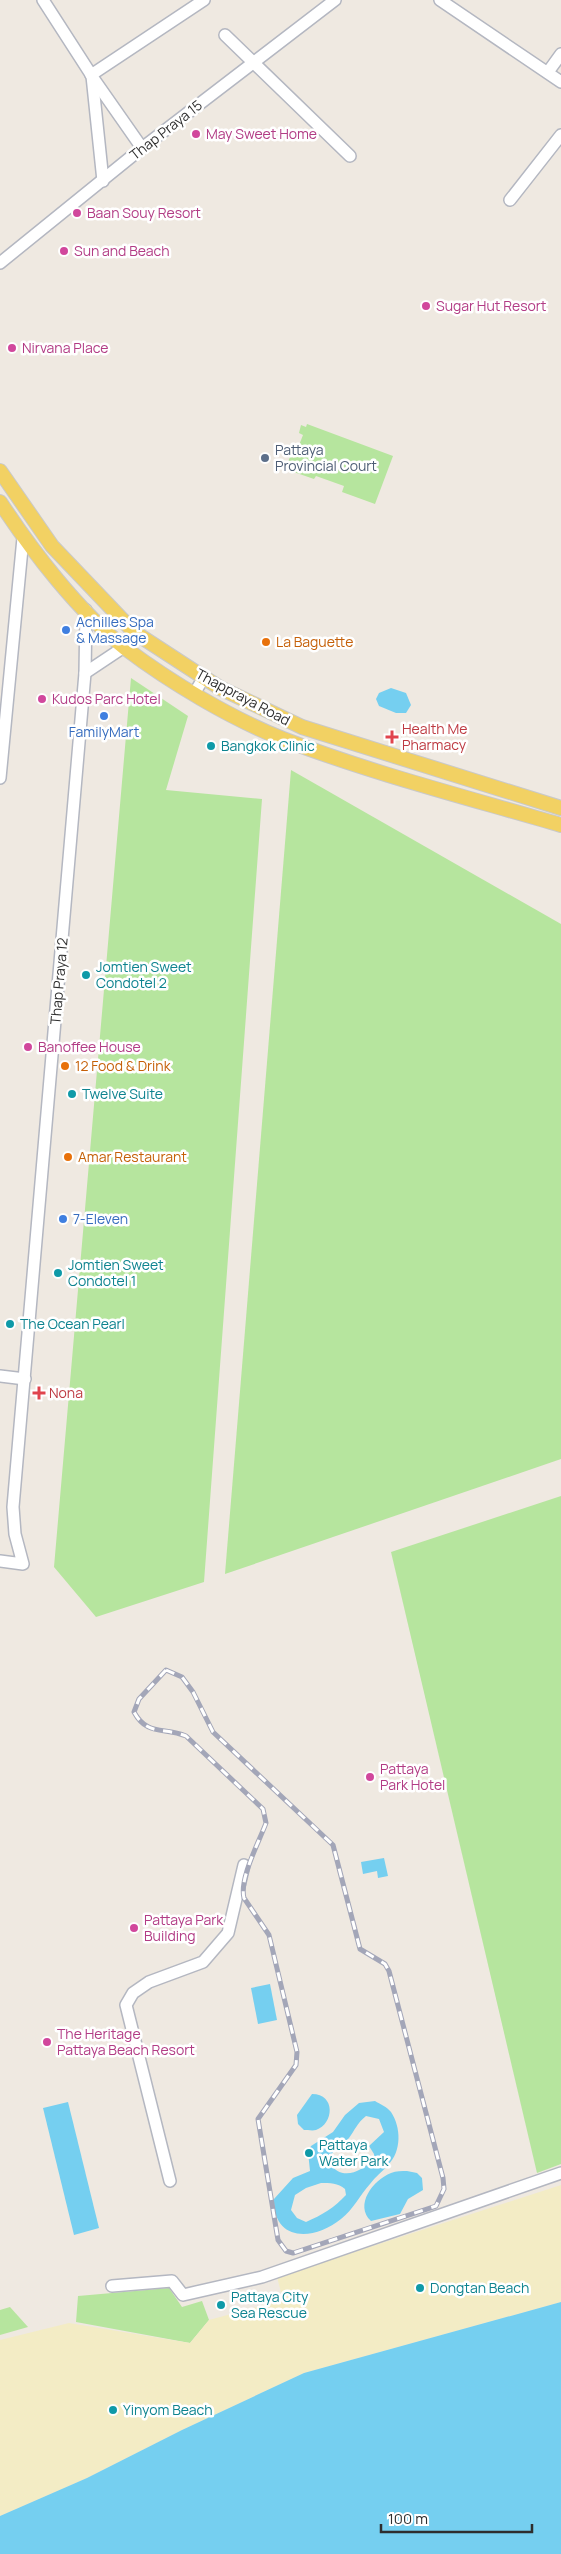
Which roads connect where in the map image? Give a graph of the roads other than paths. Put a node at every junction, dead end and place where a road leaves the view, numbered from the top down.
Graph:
1 (43, 0) edge
2 (204, 0) edge
3 (335, 0) edge
4 (440, 0) edge
5 (225, 35) dead end
6 (561, 54) edge
7 (253, 63) junction
8 (548, 72) junction
9 (91, 75) junction
10 (561, 82) edge
11 (561, 135) edge
12 (142, 148) junction
13 (350, 156) dead end
14 (103, 181) junction
15 (510, 200) dead end
16 (0, 263) edge
17 (1, 473) edge
18 (0, 502) edge
19 (23, 538) junction
20 (52, 546) junction
21 (38, 558) junction
22 (86, 610) junction
23 (124, 647) junction
24 (85, 673) junction
25 (204, 677) junction
26 (220, 688) junction
27 (194, 694) junction
28 (211, 703) junction
29 (454, 776) junction
30 (0, 778) edge
31 (450, 792) junction
32 (561, 808) edge
33 (561, 825) edge
34 (0, 1376) edge
35 (25, 1378) junction
36 (0, 1561) edge
37 (244, 1865) dead end
38 (561, 2173) edge
39 (170, 2181) dead end
40 (112, 2286) dead end

1 - 9 street
2 - 9 street
3 - 7 street, Thap Praya 15
4 - 8 street
5 - 7 street
6 - 8 street
7 - 12 street, Thap Praya 15
7 - 13 street
8 - 10 street
9 - 12 street
9 - 14 street
11 - 15 street
12 - 14 street, Thap Praya 15
14 - 16 street, Thap Praya 15
17 - 20 main road, Thappraya Road
18 - 19 main road, Thappraya Road
19 - 21 main road, Thappraya Road
19 - 30 street
20 - 21 street
20 - 25 main road, Thappraya Road
21 - 22 main road, Thappraya Road
22 - 23 main road, Thappraya Road
22 - 24 street, Thap Praya 12
23 - 24 street
23 - 27 main road, Thappraya Road
24 - 35 street, Thap Praya 12
25 - 26 main road, Thappraya Road
25 - 27 street
26 - 28 street
26 - 29 main road, Thappraya Road
27 - 28 main road, Thappraya Road
28 - 31 main road, Thappraya Road
29 - 31 street
29 - 32 main road, Thappraya Road
31 - 33 main road, Thappraya Road
34 - 35 street
35 - 36 street, Thap Praya 12
37 - 39 street
38 - 40 street

